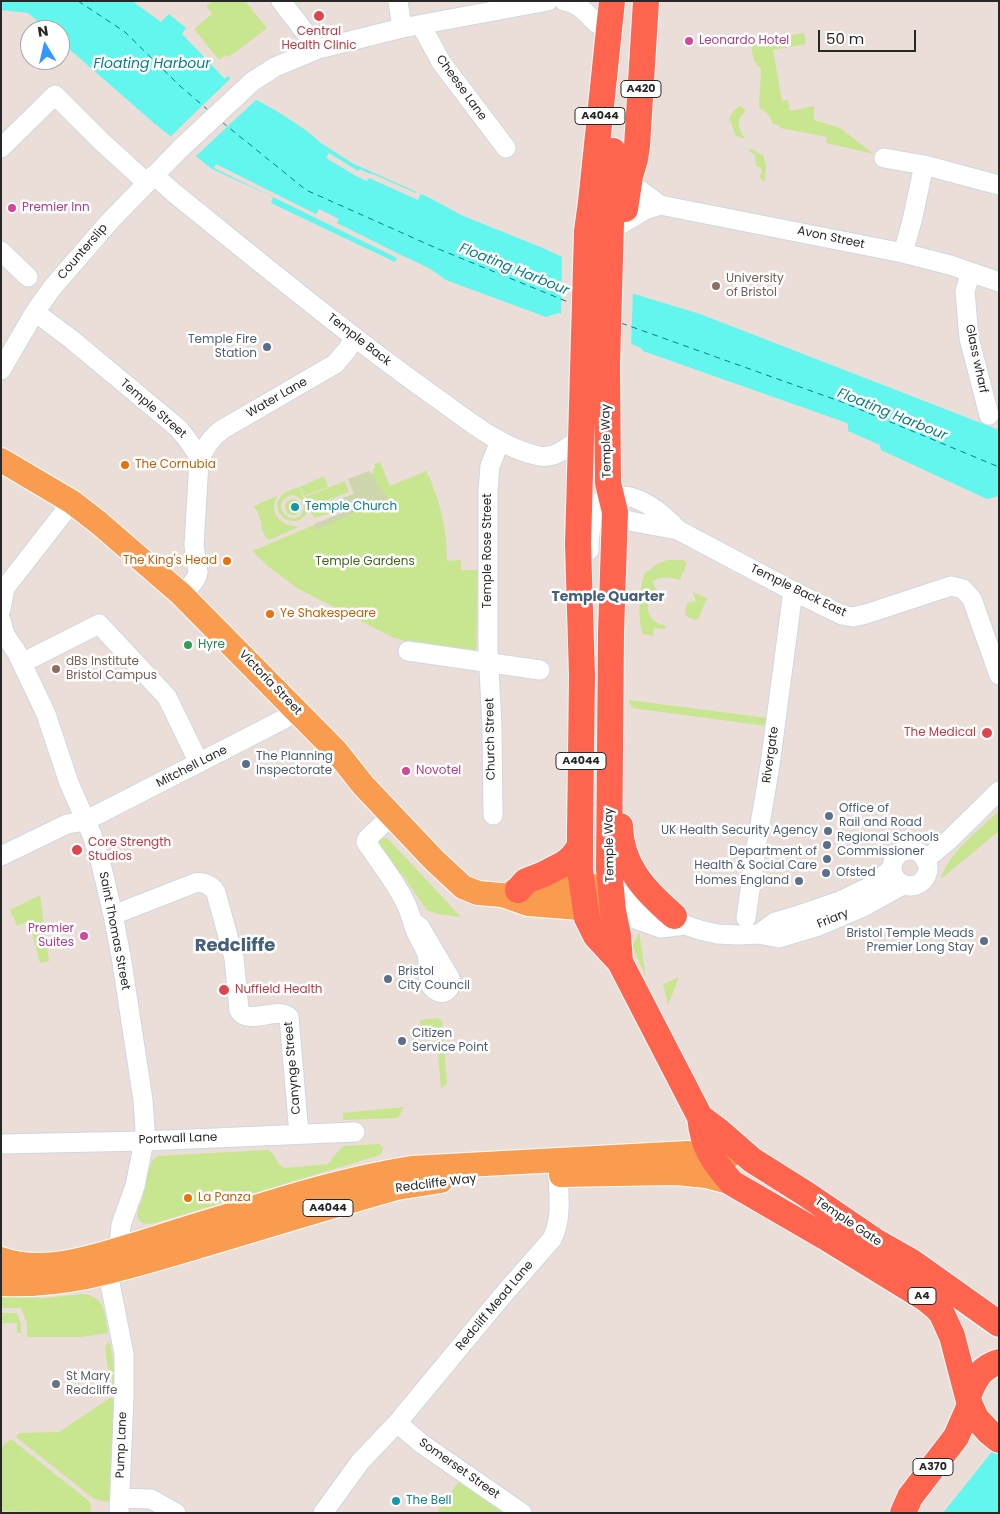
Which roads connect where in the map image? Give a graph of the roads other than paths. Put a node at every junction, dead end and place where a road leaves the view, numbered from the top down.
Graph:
1 (281, 1) edge
2 (398, 1) edge
3 (548, 1) edge
4 (564, 1) edge
5 (612, 1) edge
6 (629, 1) edge
7 (646, 1) edge
8 (597, 12) edge
9 (421, 25) junction
10 (402, 28) junction
11 (625, 38) junction
12 (318, 49) junction
13 (1, 148) edge
14 (506, 148) dead end
15 (884, 158) dead end
16 (924, 165) junction
17 (630, 176) junction
18 (150, 179) junction
19 (999, 185) edge
20 (660, 205) junction
21 (609, 234) junction
22 (1, 251) edge
23 (903, 253) junction
24 (609, 271) joint
25 (971, 272) junction
26 (28, 277) dead end
27 (999, 282) edge
28 (35, 312) junction
29 (355, 338) junction
30 (596, 361) junction
31 (1, 370) edge
32 (989, 415) dead end
33 (582, 436) junction
34 (500, 440) junction
35 (200, 458) junction
36 (1, 460) edge
37 (580, 488) junction
38 (72, 502) junction
39 (611, 506) junction
40 (580, 580) junction
41 (3, 588) edge
42 (793, 591) junction
43 (181, 594) junction
44 (1, 609) edge
45 (1, 620) edge
46 (408, 651) dead end
47 (489, 663) junction
48 (22, 664) junction
49 (540, 670) dead end
50 (998, 671) edge
51 (298, 711) junction
52 (199, 763) junction
53 (999, 791) edge
54 (609, 794) junction
55 (392, 815) junction
56 (493, 815) dead end
57 (86, 821) junction
58 (580, 846) junction
59 (1, 856) edge
60 (925, 860) junction
61 (892, 868) junction
62 (903, 884) junction
63 (510, 892) junction
64 (584, 896) junction
65 (612, 901) junction
66 (113, 915) junction
67 (746, 918) dead end
68 (680, 920) junction
69 (413, 922) dead end
70 (759, 934) junction
71 (620, 962) junction
72 (700, 1116) junction
73 (355, 1132) dead end
74 (299, 1134) junction
75 (144, 1141) junction
76 (1, 1144) edge
77 (710, 1154) junction
78 (752, 1160) junction
79 (558, 1175) junction
80 (732, 1183) junction
81 (119, 1249) junction
82 (1, 1260) edge
83 (108, 1273) junction
84 (1, 1284) edge
85 (999, 1324) edge
86 (999, 1362) edge
87 (969, 1401) junction
88 (398, 1423) junction
89 (990, 1440) edge
90 (120, 1506) edge
91 (176, 1513) edge
92 (323, 1513) edge
93 (522, 1513) edge
94 (904, 1513) edge

1 - 12 street
2 - 10 street
3 - 9 street, Counterslip
4 - 8 street
5 - 21 highway, A4044
6 - 11 highway, A4044
7 - 17 highway, A420
8 - 21 highway, A420
9 - 10 street, Counterslip
9 - 14 street, Cheese Lane
10 - 12 street, Counterslip
11 - 17 highway
11 - 21 highway, Temple Way / A4044
12 - 18 street, Counterslip
13 - 18 street, Temple Back
15 - 16 street
16 - 19 street
16 - 23 street
17 - 20 street, Avon Street
17 - 21 highway, A420
18 - 28 street, Counterslip
18 - 29 street, Temple Back
20 - 21 street
20 - 23 street, Avon Street
21 - 24 highway, A420
21 - 30 highway, Temple Way / A4044
22 - 26 street
23 - 25 street, Avon Street
24 - 30 highway, Temple Way / A4044
25 - 27 street, Avon Street
25 - 32 street, Glass wharf
28 - 31 street, Counterslip
28 - 35 street, Temple Street
29 - 34 street, Temple Back
29 - 35 street, Water Lane
30 - 33 highway, Temple Way / A4044
30 - 39 highway, Temple Way / A4044
33 - 34 street, Temple Back
33 - 37 highway, Temple Way / A4044
34 - 47 street, Temple Rose Street
35 - 43 street
36 - 38 main road, Victoria Street
37 - 39 street
37 - 40 highway, Temple Way / A4044
38 - 41 street
38 - 43 main road, Victoria Street
39 - 40 street
39 - 42 street, Temple Back East
39 - 54 highway, Temple Way / A4044
40 - 58 highway, Temple Way / A4044
41 - 44 street
42 - 50 street, Temple Back East
42 - 67 street, Rivergate
43 - 51 main road, Victoria Street
45 - 48 street, Saint Thomas Street
46 - 47 street
47 - 49 street
47 - 56 street, Church Street
48 - 52 street
48 - 57 street, Saint Thomas Street
51 - 52 street, Mitchell Lane
51 - 55 main road, Victoria Street
52 - 57 street, Mitchell Lane
53 - 60 street
54 - 65 highway, Temple Way / A4044
54 - 68 highway
55 - 63 main road, Victoria Street
55 - 69 street
57 - 59 street, Mitchell Lane
57 - 66 street, Saint Thomas Street
58 - 63 highway
58 - 64 highway, Temple Way / A4044
60 - 61 street, Friary
60 - 62 street, Friary
61 - 62 street
61 - 70 street, Friary
62 - 70 street, Friary
63 - 64 main road, Victoria Street
64 - 65 main road, Victoria Street
64 - 71 highway, Temple Gate / A4044
65 - 68 street, Friary
65 - 71 highway, Temple Gate / A4044
66 - 74 street, Canynge Street
66 - 75 street, Saint Thomas Street
68 - 70 street, Friary
71 - 72 highway, Temple Gate / A4044
72 - 77 highway, Temple Gate / A4044
72 - 78 highway, Temple Gate / A4044
73 - 74 street, Portwall Lane
74 - 75 street, Portwall Lane
75 - 76 street, Portwall Lane
75 - 81 street, Saint Thomas Street
77 - 78 main road, A4044
77 - 80 highway, Temple Gate / A4044
77 - 81 main road, Redcliffe Way / A4044
78 - 85 highway, Temple Gate / A4
79 - 80 main road, Redcliffe Way / A4044
79 - 83 main road, Redcliffe Way / A4044
79 - 88 street, Redcliff Mead Lane
80 - 87 highway, A4
81 - 82 main road, Redcliffe Way / A4044
83 - 84 main road, Redcliffe Way / A4044
83 - 90 street, Pump Lane
86 - 87 highway
87 - 89 highway, A4
87 - 94 highway, A370
88 - 92 street, Redcliff Mead Lane
88 - 93 street, Somerset Street
89 - 94 highway, A370
90 - 91 street, Pump Lane

